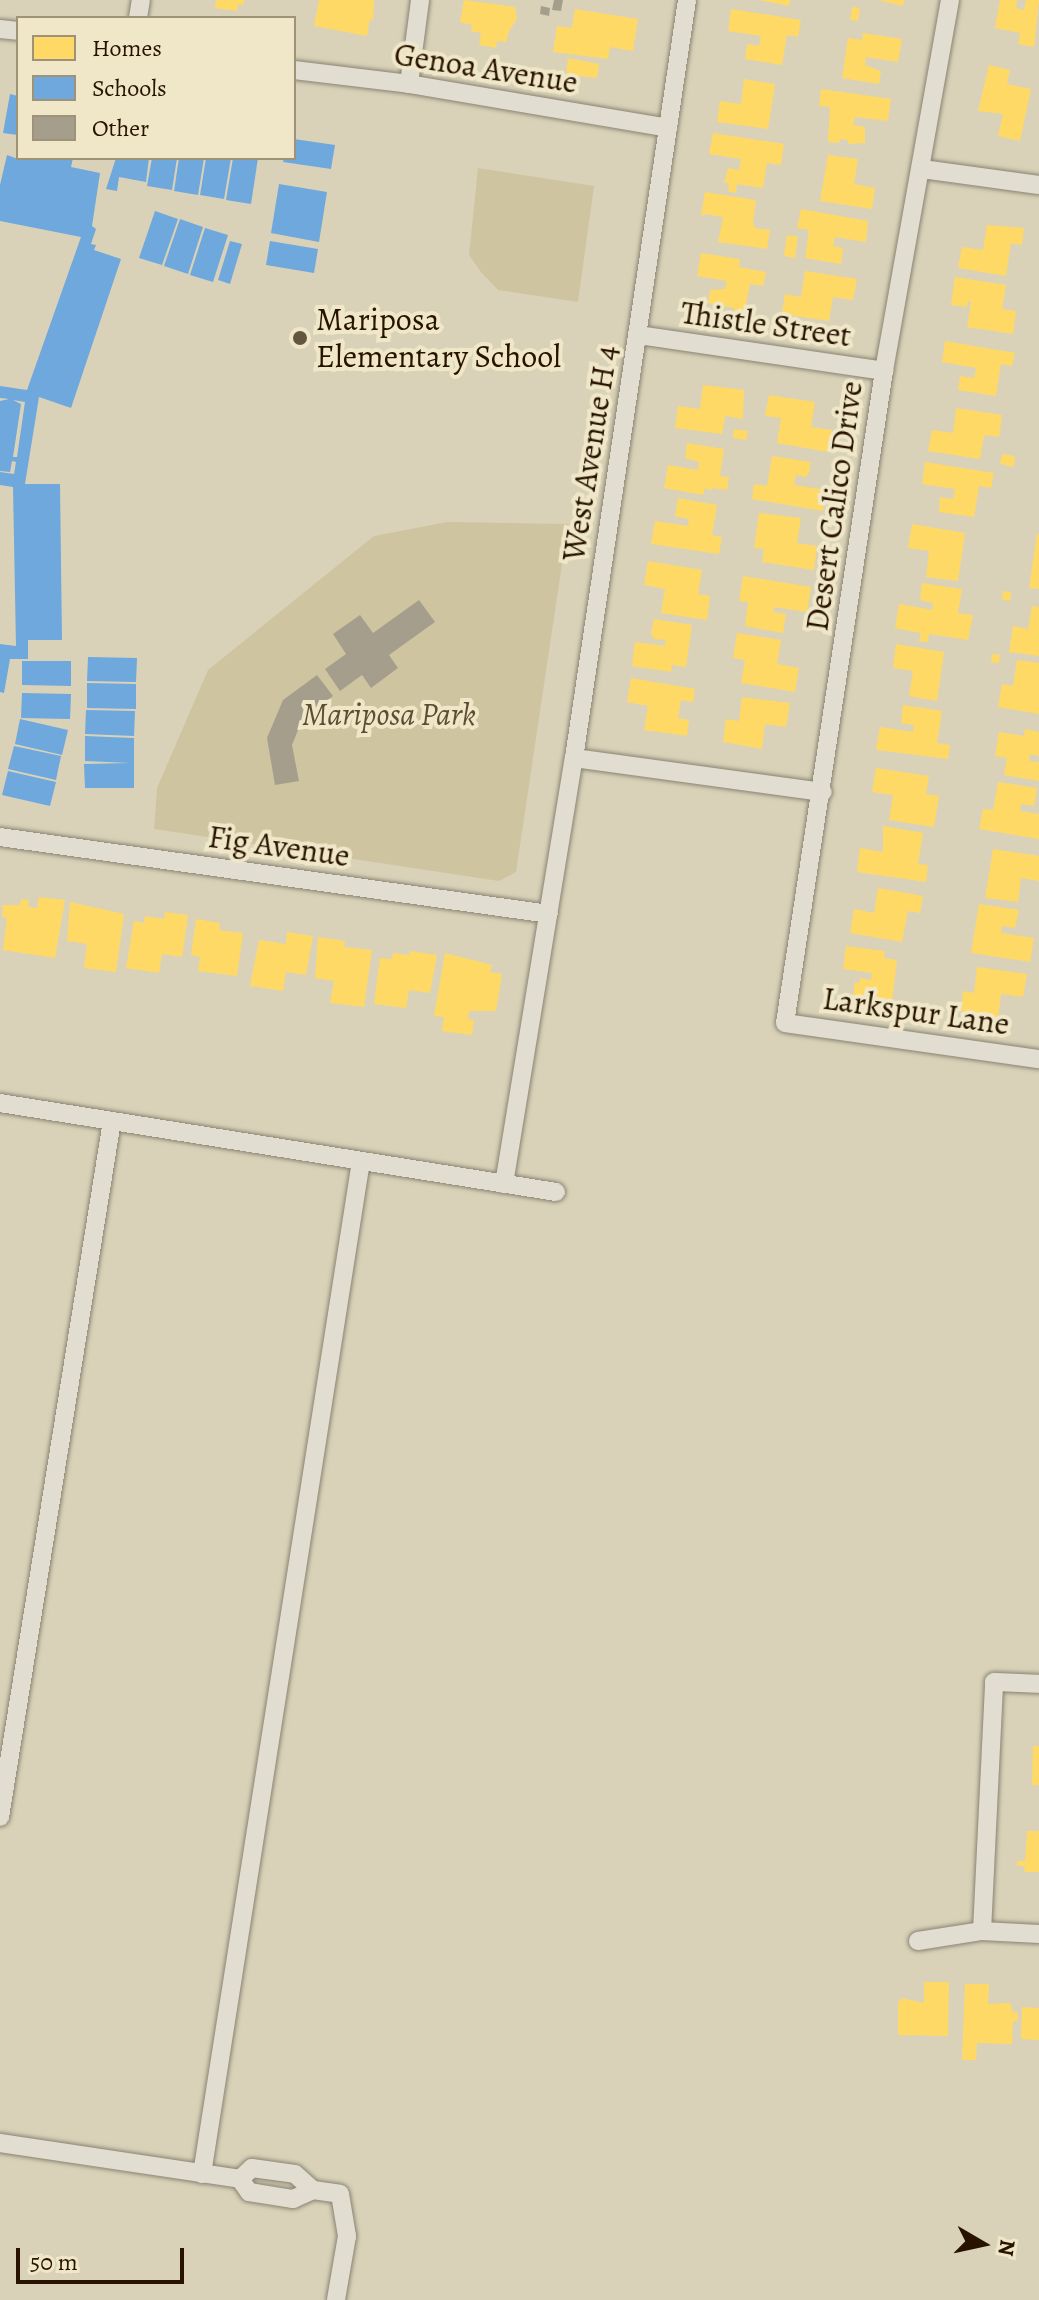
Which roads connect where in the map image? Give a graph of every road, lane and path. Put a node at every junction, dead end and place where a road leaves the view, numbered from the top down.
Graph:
1 (420, 0) edge
2 (687, 0) edge
3 (950, 0) edge
4 (296, 70) edge
5 (409, 84) junction
6 (668, 128) junction
7 (922, 169) junction
8 (1039, 185) edge
9 (638, 335) junction
10 (884, 371) junction
11 (574, 758) junction
12 (823, 792) junction
13 (0, 837) edge
14 (549, 914) junction
15 (785, 1023) joint
16 (1039, 1059) edge
17 (0, 1103) edge
18 (112, 1121) junction
19 (361, 1161) junction
20 (504, 1184) junction
21 (556, 1192) dead end
22 (1039, 1684) edge
23 (0, 1817) edge
24 (982, 1931) junction
25 (1039, 1934) edge
26 (918, 1941) dead end
27 (0, 2143) edge
28 (202, 2174) junction
29 (336, 2300) edge

1 - 5 street
2 - 6 street, West Avenue H 4
3 - 7 street, Desert Calico Drive
4 - 5 street, Genoa Avenue
5 - 6 street, Genoa Avenue
6 - 9 street, West Avenue H 4
7 - 8 street
7 - 10 street, Desert Calico Drive
9 - 10 street, Thistle Street
9 - 11 street, West Avenue H 4
10 - 12 street, Desert Calico Drive
11 - 12 street
11 - 14 street, West Avenue H 4
12 - 15 street, Desert Calico Drive
13 - 14 street, Fig Avenue
14 - 20 street, West Avenue H 4
15 - 16 street, Larkspur Lane
17 - 18 street
18 - 19 street
18 - 23 street
19 - 20 street
19 - 28 street
20 - 21 street
22 - 24 street
24 - 25 street
24 - 26 street
27 - 28 street
28 - 29 street

